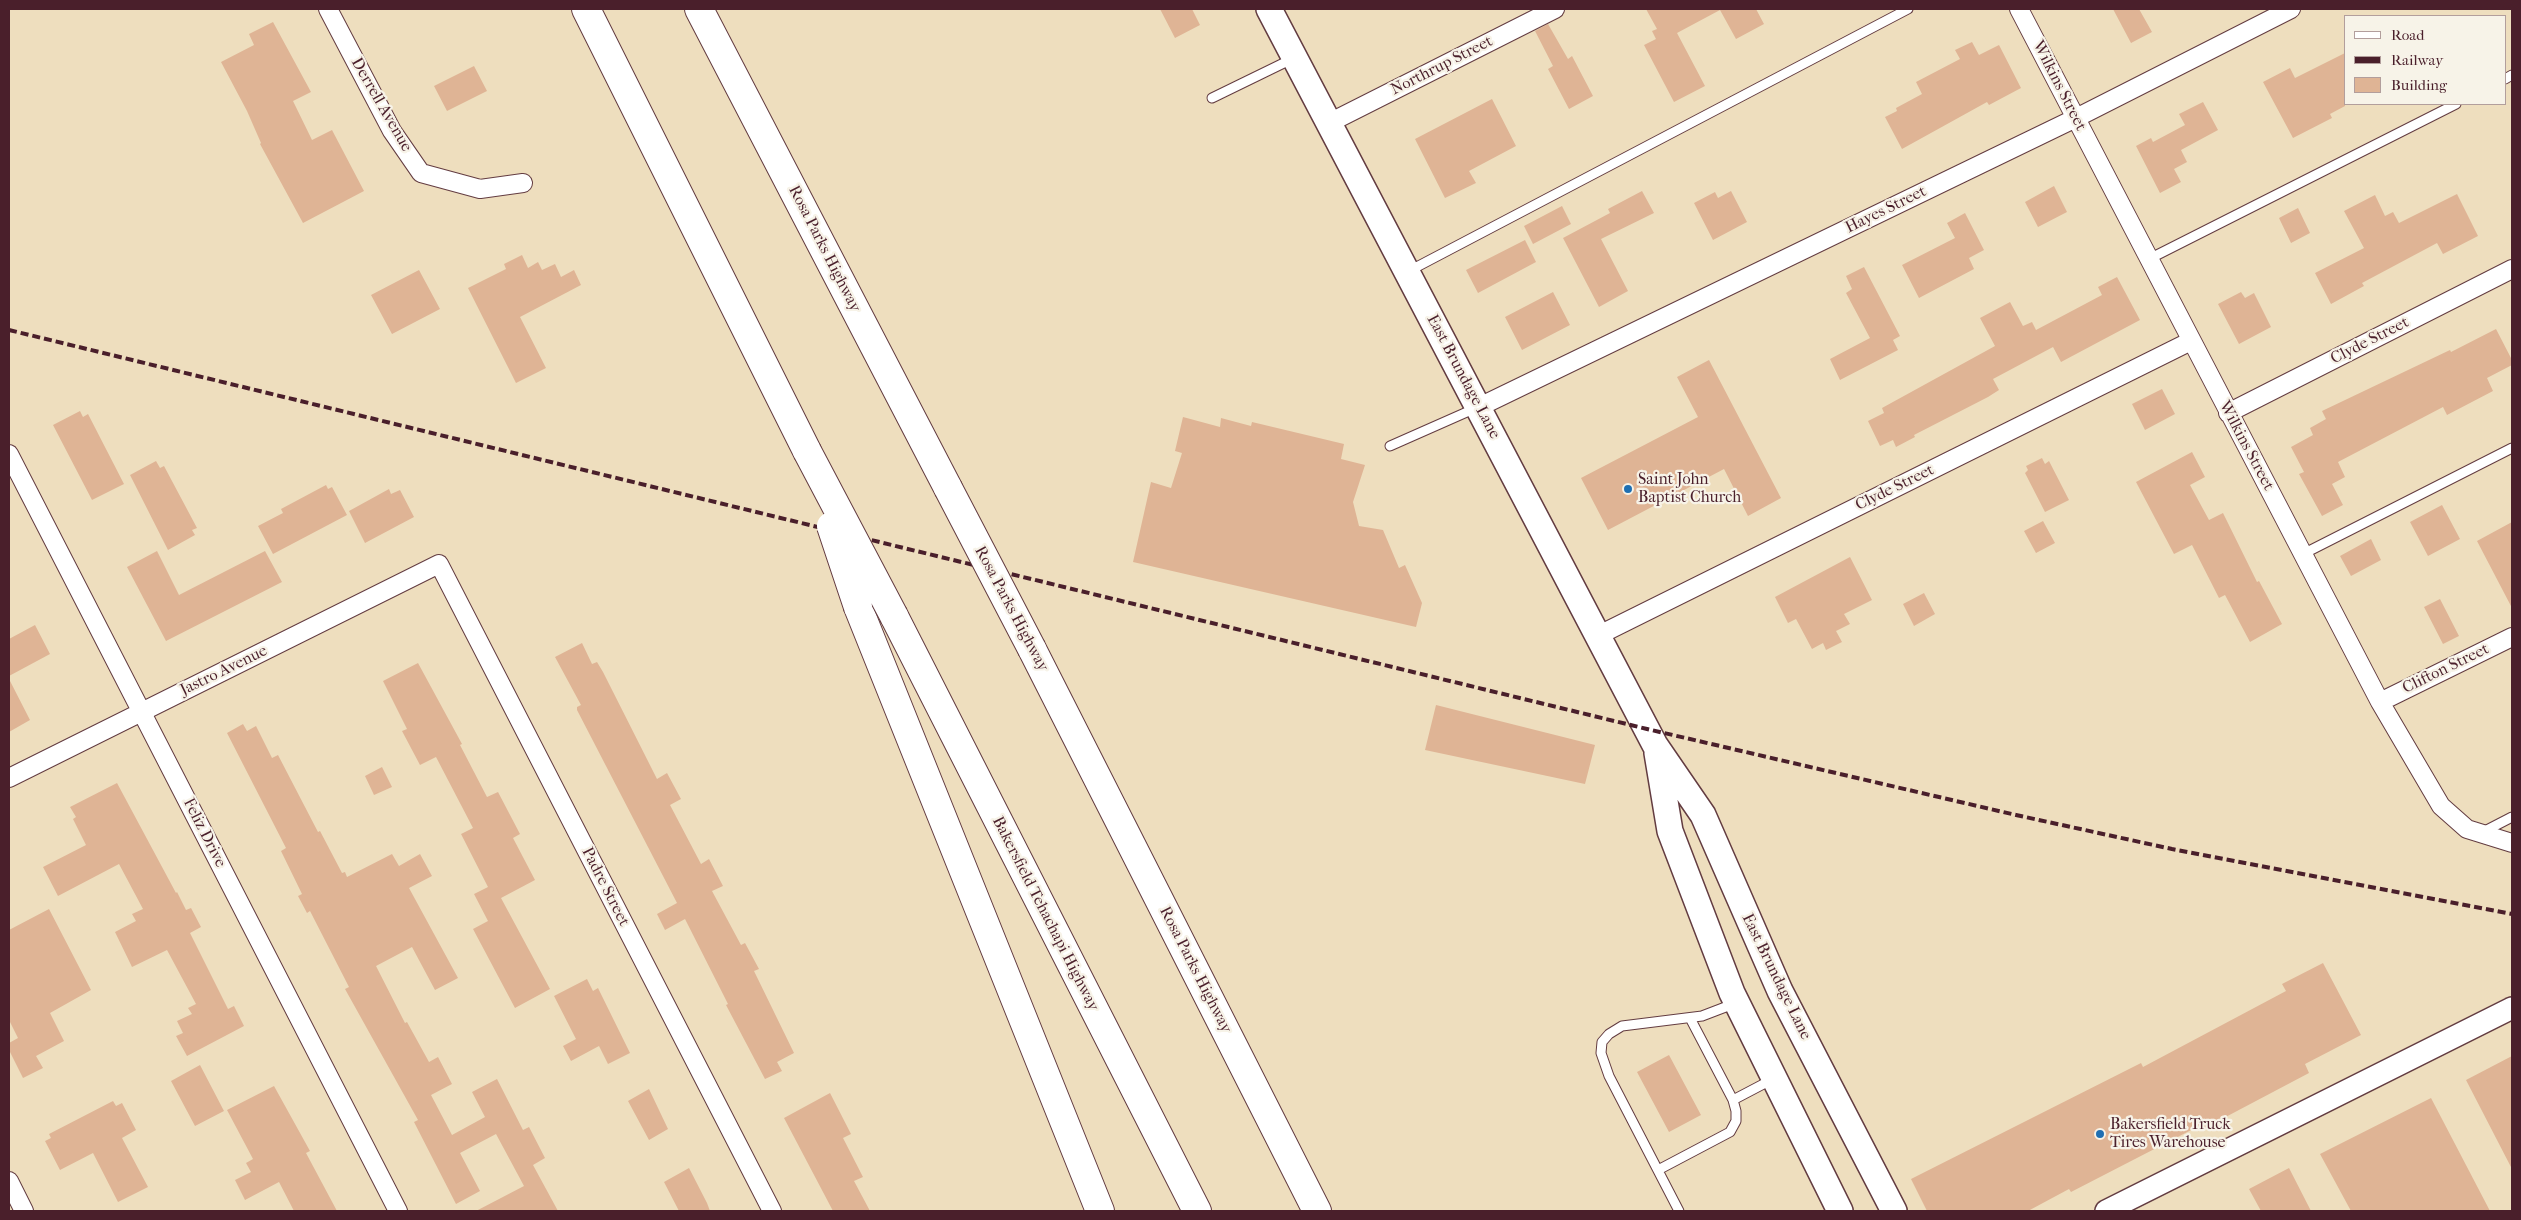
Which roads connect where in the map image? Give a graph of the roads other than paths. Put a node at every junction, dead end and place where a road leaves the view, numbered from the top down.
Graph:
1 (328, 9) edge
2 (586, 9) edge
3 (699, 9) edge
4 (1269, 9) edge
5 (1555, 9) edge
6 (1908, 9) edge
7 (2019, 9) edge
8 (2291, 9) edge
9 (1295, 58) junction
10 (1212, 98) dead end
11 (2454, 105) edge
12 (2076, 118) junction
13 (1329, 123) junction
14 (523, 183) dead end
15 (2149, 259) junction
16 (2512, 269) edge
17 (1407, 272) junction
18 (2192, 342) junction
19 (1478, 407) junction
20 (2228, 413) junction
21 (1390, 446) dead end
22 (2512, 448) edge
23 (807, 451) junction
24 (9, 454) edge
25 (2302, 554) junction
26 (439, 564) joint
27 (1599, 635) junction
28 (2512, 637) edge
29 (2380, 702) junction
30 (142, 712) junction
31 (1655, 746) junction
32 (9, 778) edge
33 (2512, 817) edge
34 (2481, 833) junction
35 (2512, 843) edge
36 (1737, 1003) junction
37 (2512, 1008) edge
38 (1690, 1018) junction
39 (1774, 1078) junction
40 (1733, 1100) junction
41 (1658, 1170) junction
42 (9, 1182) edge
43 (24, 1211) edge
44 (398, 1211) edge
45 (772, 1211) edge
46 (1100, 1211) edge
47 (1197, 1211) edge
48 (1317, 1211) edge
49 (1679, 1211) edge
50 (1840, 1211) edge
51 (1894, 1211) edge
52 (2106, 1211) edge

1 - 14 street, Derrell Avenue
2 - 23 highway
3 - 48 highway, Rosa Parks Highway, bridge
4 - 9 main road, East Brundage Lane
5 - 13 street, Northrup Street
6 - 17 lane
7 - 12 street, Wilkins Street
8 - 12 street, Hayes Street
9 - 10 lane
9 - 13 main road, East Brundage Lane
11 - 15 lane
12 - 15 street, Wilkins Street
12 - 19 street, Hayes Street
13 - 17 main road, East Brundage Lane
15 - 18 street, Wilkins Street
16 - 20 street, Clyde Street
17 - 19 main road, East Brundage Lane
18 - 20 street, Wilkins Street
18 - 27 street, Clyde Street
19 - 21 lane
19 - 27 main road, East Brundage Lane
20 - 25 street, Wilkins Street
22 - 25 lane
23 - 46 highway, bridge
23 - 47 highway, Bakersfield Tehachapi Highway, bridge
24 - 30 street, Feliz Drive
25 - 29 street, Wilkins Street
26 - 30 street, Jastro Avenue
26 - 45 street, Padre Street
27 - 31 main road, East Brundage Lane
28 - 29 street, Clifton Street
29 - 34 street, Wilkins Street
30 - 32 street, Jastro Avenue
30 - 44 street, Feliz Drive
31 - 36 main road, East Brundage Lane
31 - 51 main road, East Brundage Lane
33 - 34 lane
34 - 35 street, Wilkins Street
36 - 38 lane
36 - 39 main road, East Brundage Lane
37 - 52 street
38 - 40 lane
38 - 41 lane
39 - 40 lane
39 - 50 main road, East Brundage Lane
40 - 41 lane
41 - 49 lane
42 - 43 street

